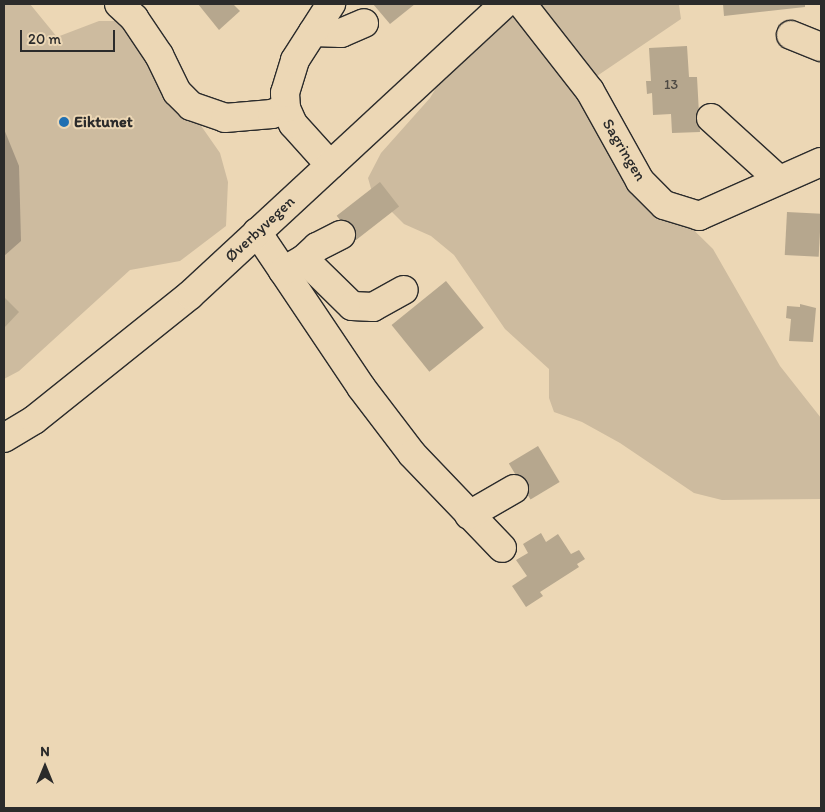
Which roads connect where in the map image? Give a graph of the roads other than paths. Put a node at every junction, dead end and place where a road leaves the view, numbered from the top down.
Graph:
1 (331, 4) edge
2 (504, 4) edge
3 (522, 4) edge
4 (124, 5) edge
5 (364, 23) dead end
6 (313, 32) junction
7 (791, 34) dead end
8 (821, 47) edge
9 (286, 108) junction
10 (711, 118) dead end
11 (821, 162) edge
12 (330, 164) junction
13 (778, 180) junction
14 (258, 232) junction
15 (341, 235) dead end
16 (293, 265) junction
17 (404, 290) dead end
18 (4, 438) edge
19 (514, 490) dead end
20 (469, 514) junction
21 (502, 548) dead end

1 - 6 main road
2 - 12 main road, Øverbyvegen
3 - 13 main road, Sagringen
4 - 9 main road
5 - 6 main road
6 - 9 main road
7 - 8 main road
9 - 12 main road
10 - 13 main road
11 - 13 main road, Sagringen
12 - 14 main road, Øverbyvegen
14 - 16 main road
14 - 18 main road, Øverbyvegen
15 - 16 main road
16 - 17 main road
16 - 20 main road
19 - 20 main road
20 - 21 main road

